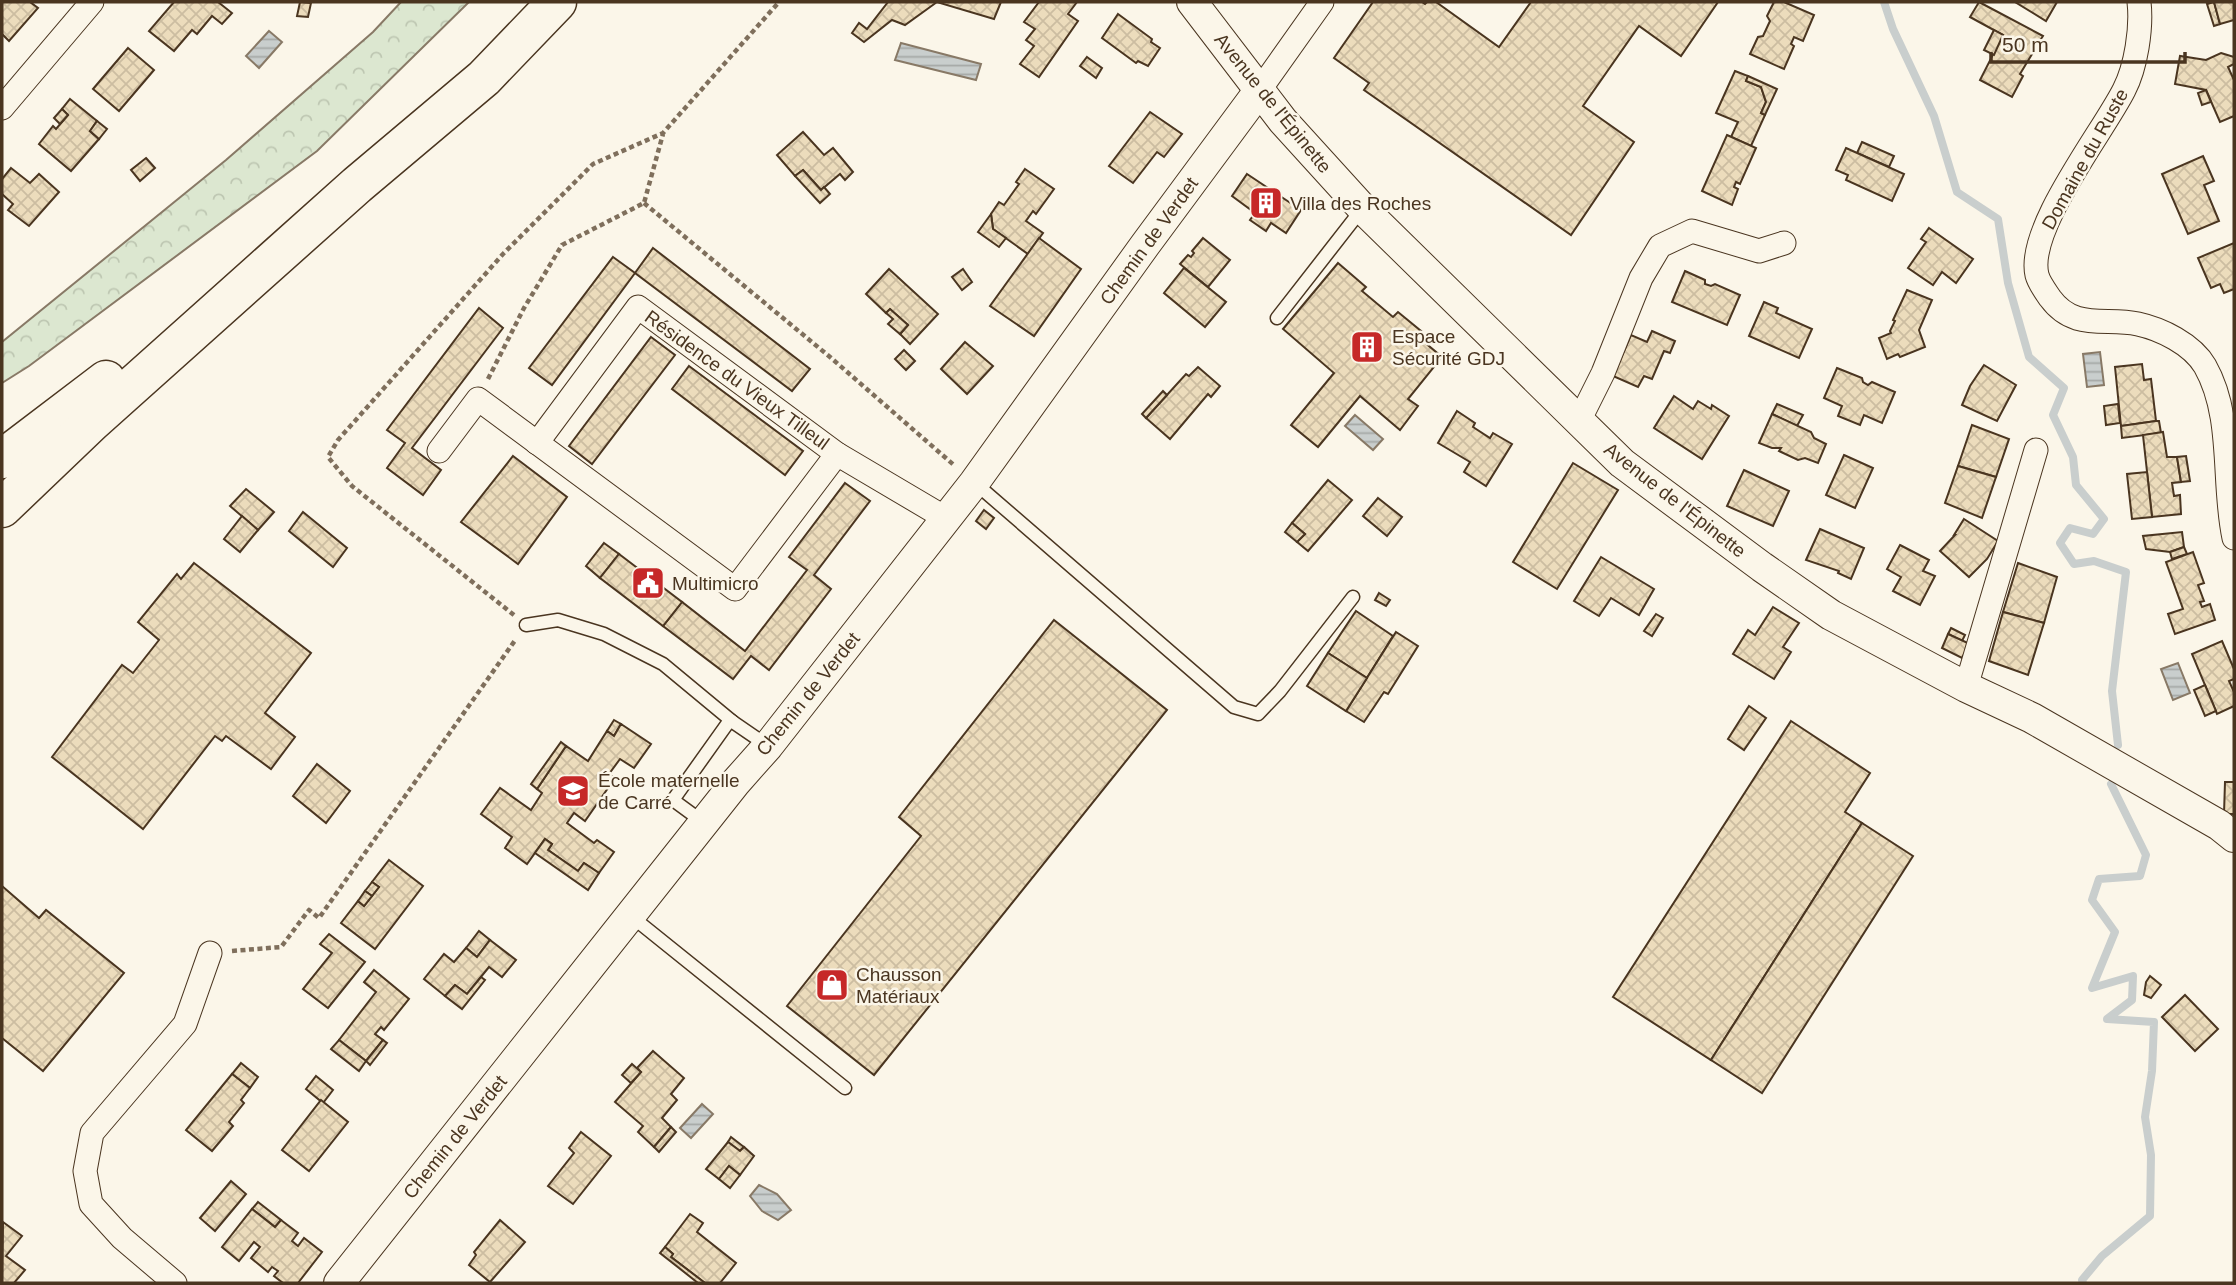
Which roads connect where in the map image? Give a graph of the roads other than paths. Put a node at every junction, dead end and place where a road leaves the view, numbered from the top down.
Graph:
1 (92, 2) edge
2 (556, 2) edge
3 (1192, 2) edge
4 (1322, 2) edge
5 (2139, 2) edge
6 (1259, 91) junction
7 (2, 108) edge
8 (357, 185) junction
9 (1363, 209) junction
10 (1784, 243) dead end
11 (1277, 318) dead end
12 (116, 372) junction
13 (1579, 421) junction
14 (2, 432) edge
15 (537, 443) junction
16 (2036, 450) dead end
17 (439, 451) dead end
18 (837, 454) junction
19 (2, 459) edge
20 (974, 483) junction
21 (2, 508) edge
22 (947, 519) junction
23 (2234, 538) edge
24 (1353, 597) dead end
25 (526, 625) road end
26 (1966, 687) junction
27 (733, 722) junction
28 (768, 746) junction
29 (704, 823) junction
30 (2234, 836) edge
31 (631, 916) junction
32 (210, 953) road end
33 (845, 1088) dead end
34 (175, 1283) edge
35 (339, 1283) edge

1 - 7 street
2 - 8 highway
3 - 6 street, Avenue de l'Épinette
4 - 6 street
5 - 23 street, Domaine du Ruste
6 - 9 street, Avenue de l'Épinette
6 - 20 street, Chemin de Verdet
8 - 12 highway
8 - 21 highway
9 - 11 lane
9 - 13 street, Avenue de l'Épinette
10 - 13 street
12 - 14 highway
12 - 19 highway
13 - 26 street, Avenue de l'Épinette
15 - 17 street, Résidence du Vieux Tilleul
15 - 18 street, Résidence du Vieux Tilleul
15 - 18 street, Résidence du Vieux Tilleul
16 - 26 street
18 - 22 street, Résidence du Vieux Tilleul
20 - 22 street, Chemin de Verdet
20 - 24 lane
22 - 28 street, Chemin de Verdet
25 - 27 lane
26 - 30 street, Avenue de l'Épinette
27 - 28 lane
27 - 29 lane
28 - 29 street, Chemin de Verdet
29 - 31 street, Chemin de Verdet
31 - 33 lane
31 - 35 street, Chemin de Verdet
32 - 34 street

